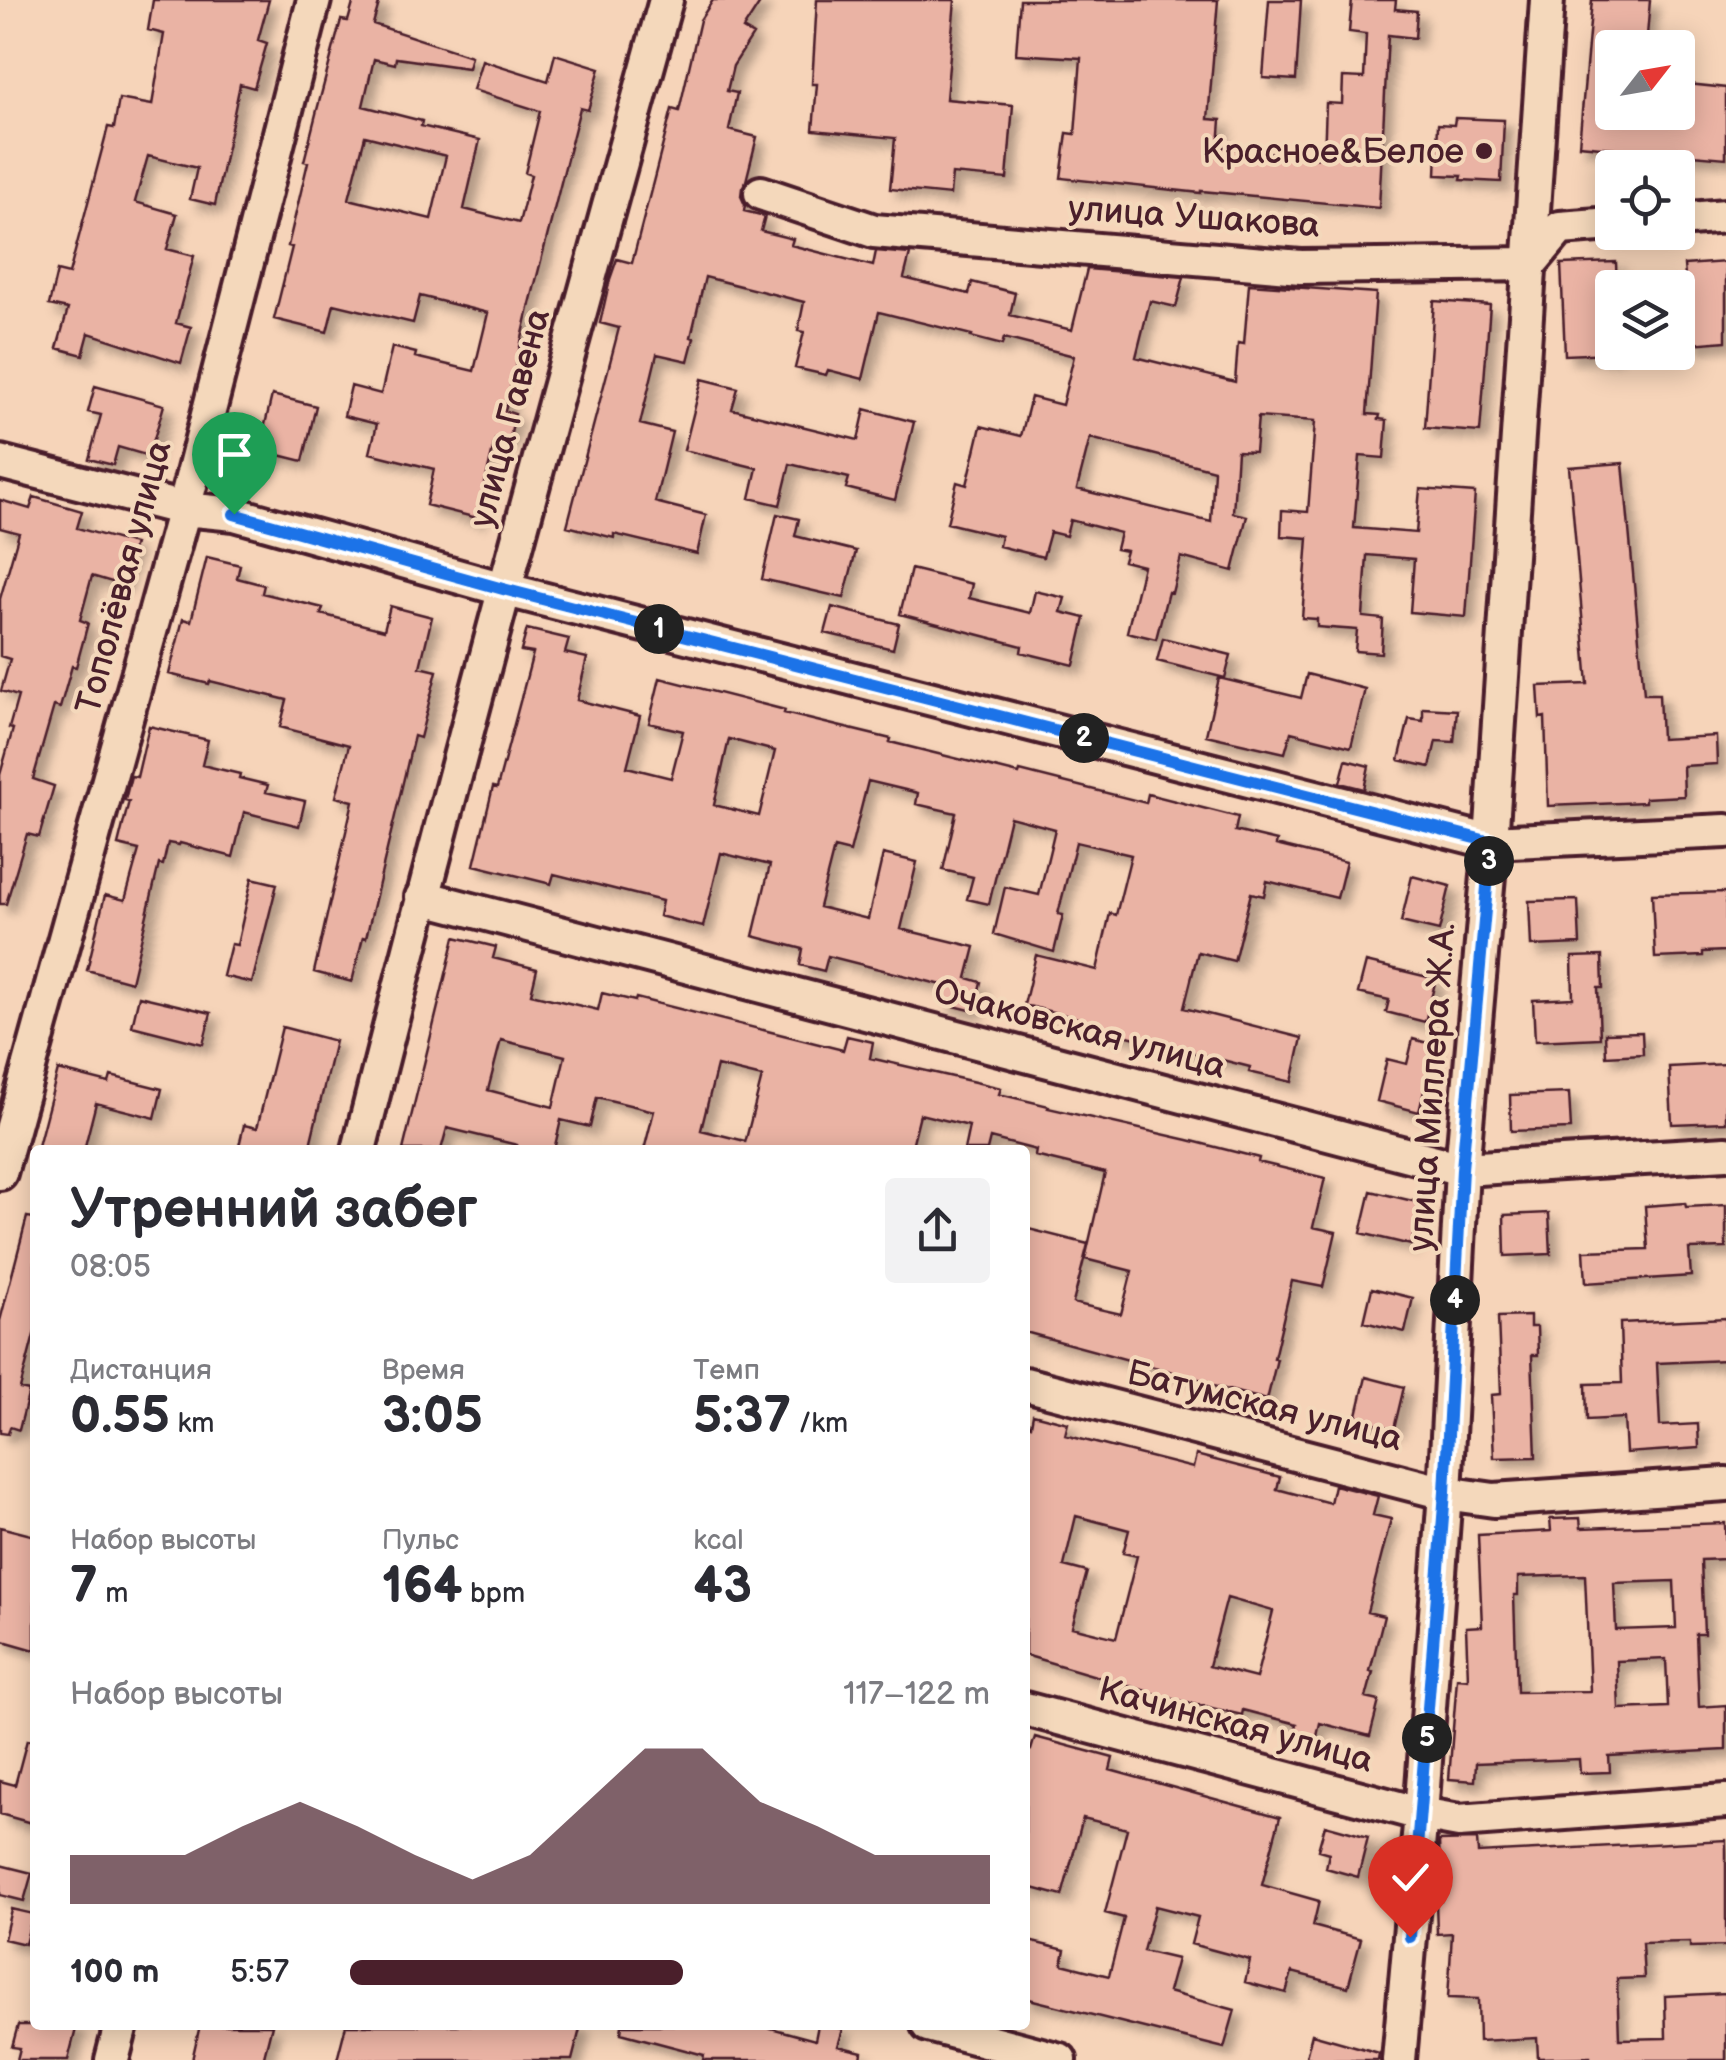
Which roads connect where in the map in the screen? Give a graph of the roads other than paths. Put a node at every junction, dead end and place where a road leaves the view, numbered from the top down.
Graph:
1 (314, 0) edge
2 (666, 0) edge
3 (1548, 0) edge
4 (761, 193) dead end
5 (1726, 216) edge
6 (1695, 219) edge
7 (1595, 225) edge
8 (1530, 264) junction
9 (0, 462) edge
10 (184, 509) junction
11 (503, 589) junction
12 (1726, 832) edge
13 (1491, 842) junction
14 (422, 898) junction
15 (360, 1145) edge
16 (1726, 1154) edge
17 (1462, 1169) junction
18 (0, 1173) edge
19 (1030, 1385) edge
20 (1726, 1484) edge
21 (1445, 1492) junction
22 (1030, 1710) edge
23 (1726, 1801) edge
24 (1421, 1814) junction
25 (120, 2030) edge
26 (947, 2030) edge
27 (112, 2060) edge
28 (1060, 2060) edge
29 (1398, 2060) edge

1 - 10 street, Тополёвая улица
2 - 11 street, улица Гавена
3 - 8 street, улица Миллера Ж.А.
4 - 8 street, улица Ушакова
5 - 6 street
7 - 8 street
8 - 13 street, улица Миллера Ж.А.
9 - 10 street
10 - 11 street
10 - 18 street, Тополёвая улица
11 - 13 street
11 - 14 street, улица Гавена
12 - 13 street
13 - 17 street, улица Миллера Ж.А.
14 - 15 street, улица Гавена
14 - 17 street, Очаковская улица
16 - 17 street, Очаковская улица
17 - 21 street, улица Миллера Ж.А.
19 - 21 street, Батумская улица
20 - 21 street, Батумская улица
21 - 24 street, улица Миллера Ж.А.
22 - 24 street, Качинская улица
23 - 24 street, Качинская улица
24 - 29 street, улица Миллера Ж.А.
25 - 27 street
26 - 28 street

